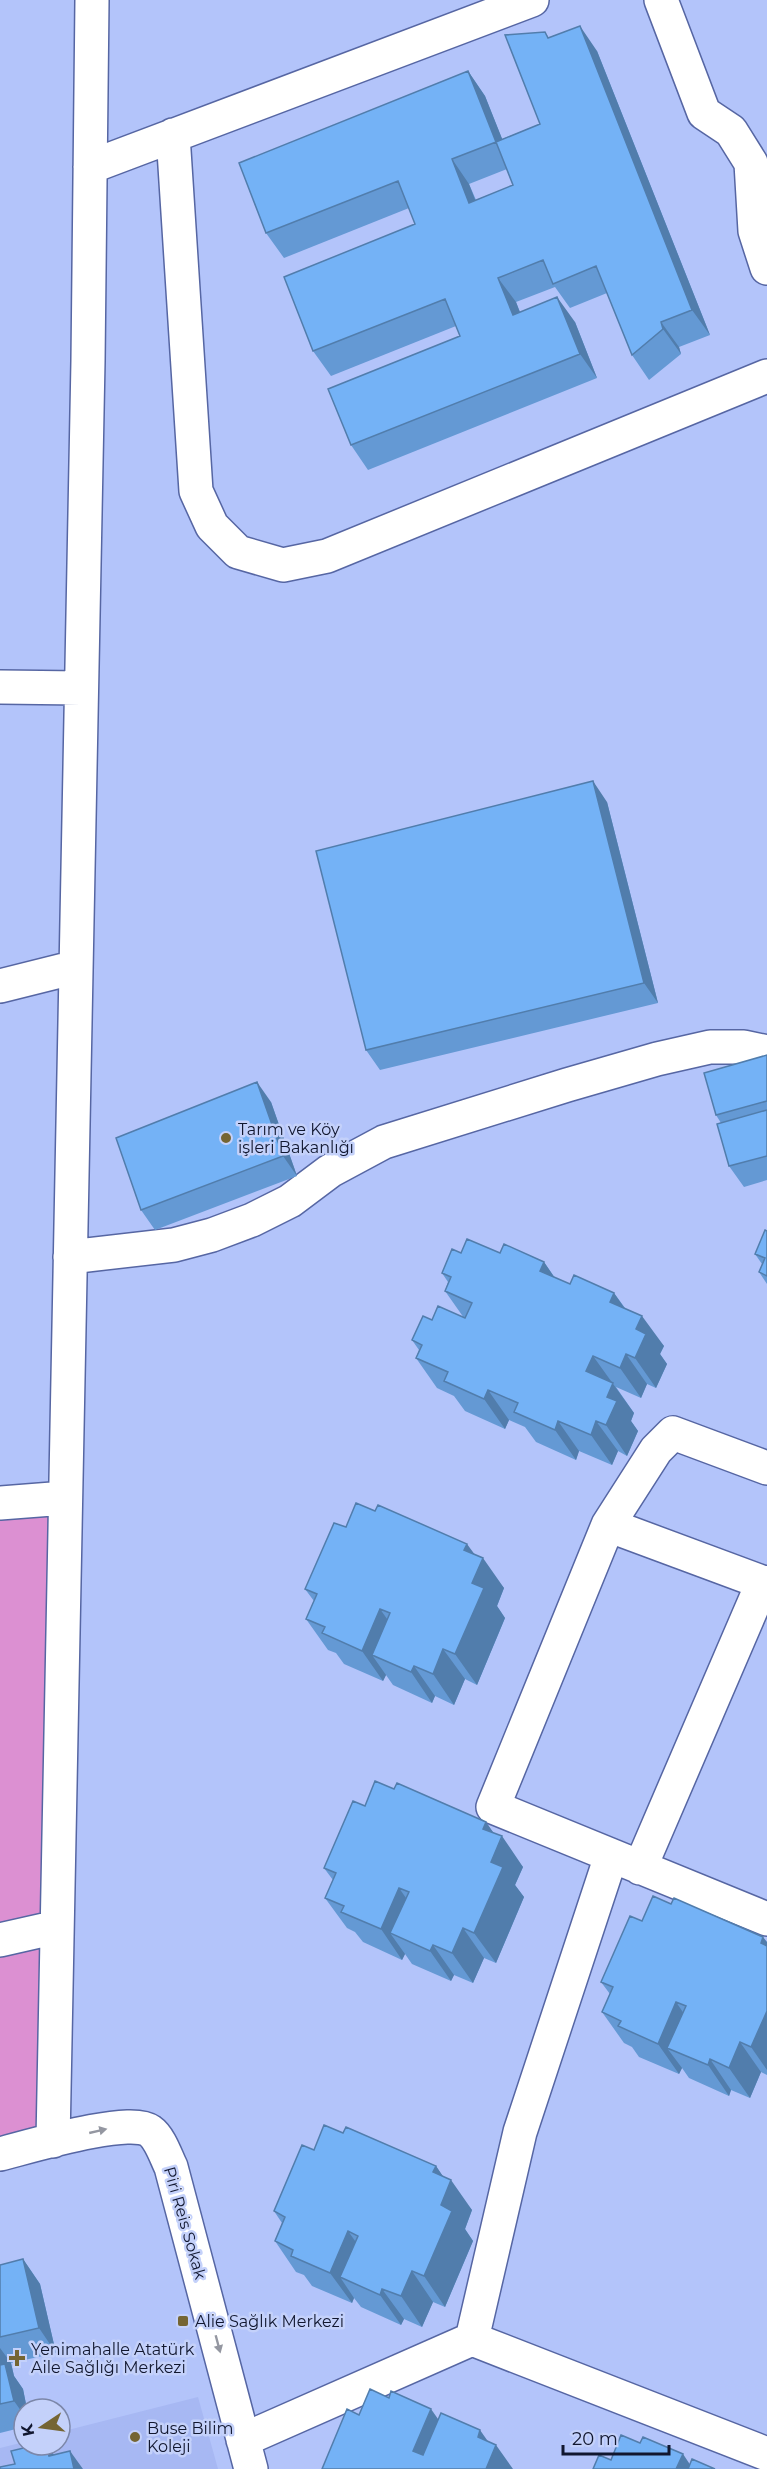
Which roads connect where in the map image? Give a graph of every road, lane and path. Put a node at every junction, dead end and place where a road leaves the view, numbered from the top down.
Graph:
1 (92, 0) edge
2 (532, 0) edge
3 (661, 0) edge
4 (173, 135) junction
5 (90, 167) junction
6 (767, 268) edge
7 (767, 376) edge
8 (0, 687) edge
9 (81, 688) junction
10 (76, 967) junction
11 (0, 986) edge
12 (767, 1052) edge
13 (70, 1257) junction
14 (767, 1468) edge
15 (65, 1498) junction
16 (0, 1503) edge
17 (608, 1525) junction
18 (765, 1583) edge
19 (626, 1862) junction
20 (767, 1919) edge
21 (57, 1927) junction
22 (0, 1940) edge
23 (53, 2141) junction
24 (0, 2154) edge
25 (472, 2339) junction
26 (247, 2454) edge
27 (767, 2454) edge

1 - 5 street
2 - 4 street
3 - 6 street
4 - 5 street
4 - 7 street
5 - 9 street
8 - 9 street
9 - 10 street
10 - 11 street
10 - 13 street
12 - 13 street
13 - 15 street
14 - 17 street
15 - 16 street
15 - 21 street
17 - 18 street
17 - 19 street
18 - 19 street
19 - 20 street
19 - 25 street
21 - 22 street
21 - 23 street
23 - 24 street, Piri Reis Sokak
23 -> 26 street, Piri Reis Sokak
25 - 26 street
25 - 27 street

